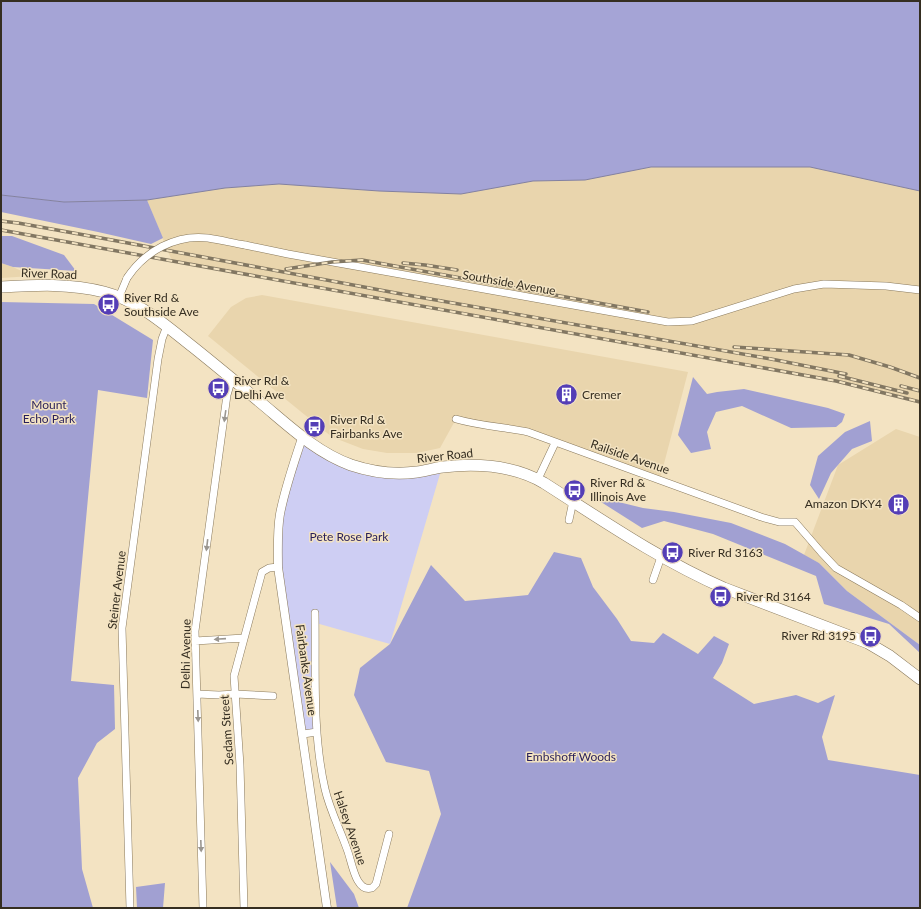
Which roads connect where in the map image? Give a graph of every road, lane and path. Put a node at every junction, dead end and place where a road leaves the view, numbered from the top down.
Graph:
1 (1, 287) edge
2 (920, 290) edge
3 (118, 297) junction
4 (167, 326) junction
5 (232, 378) junction
6 (456, 419) dead end
7 (302, 438) junction
8 (555, 442) junction
9 (538, 479) junction
10 (574, 501) junction
11 (569, 520) dead end
12 (661, 557) junction
13 (278, 566) junction
14 (653, 580) dead end
15 (315, 613) dead end
16 (920, 618) edge
17 (244, 638) junction
18 (195, 641) junction
19 (920, 679) edge
20 (197, 694) junction
21 (235, 694) junction
22 (273, 696) dead end
23 (317, 732) junction
24 (303, 734) junction
25 (389, 834) dead end
26 (130, 908) edge
27 (203, 908) edge
28 (244, 908) edge
29 (327, 908) edge

1 - 3 main road, River Road
2 - 3 street, Southside Avenue, bridge
3 - 4 main road, River Road
4 - 5 main road, River Road
4 - 26 street, Steiner Avenue
5 - 7 main road, River Road
5 -> 18 street, Delhi Avenue
6 - 8 street, Railside Avenue
7 - 9 main road, River Road
7 - 13 street, Fairbanks Avenue
8 - 9 street
8 - 16 street, Railside Avenue
9 - 10 main road, River Road
10 - 11 street
10 - 12 main road, River Road
12 - 14 street
12 - 19 main road, River Road
13 - 17 street, Sedam Street
13 - 24 street, Fairbanks Avenue
15 - 23 street, Halsey Avenue
17 -> 18 street
17 - 21 street, Sedam Street
18 - 20 street, Delhi Avenue
20 - 21 street
20 -> 27 street, Delhi Avenue
21 - 22 street
21 - 28 street, Sedam Street
23 - 24 street
23 - 25 street, Halsey Avenue
24 - 29 street, Fairbanks Avenue

